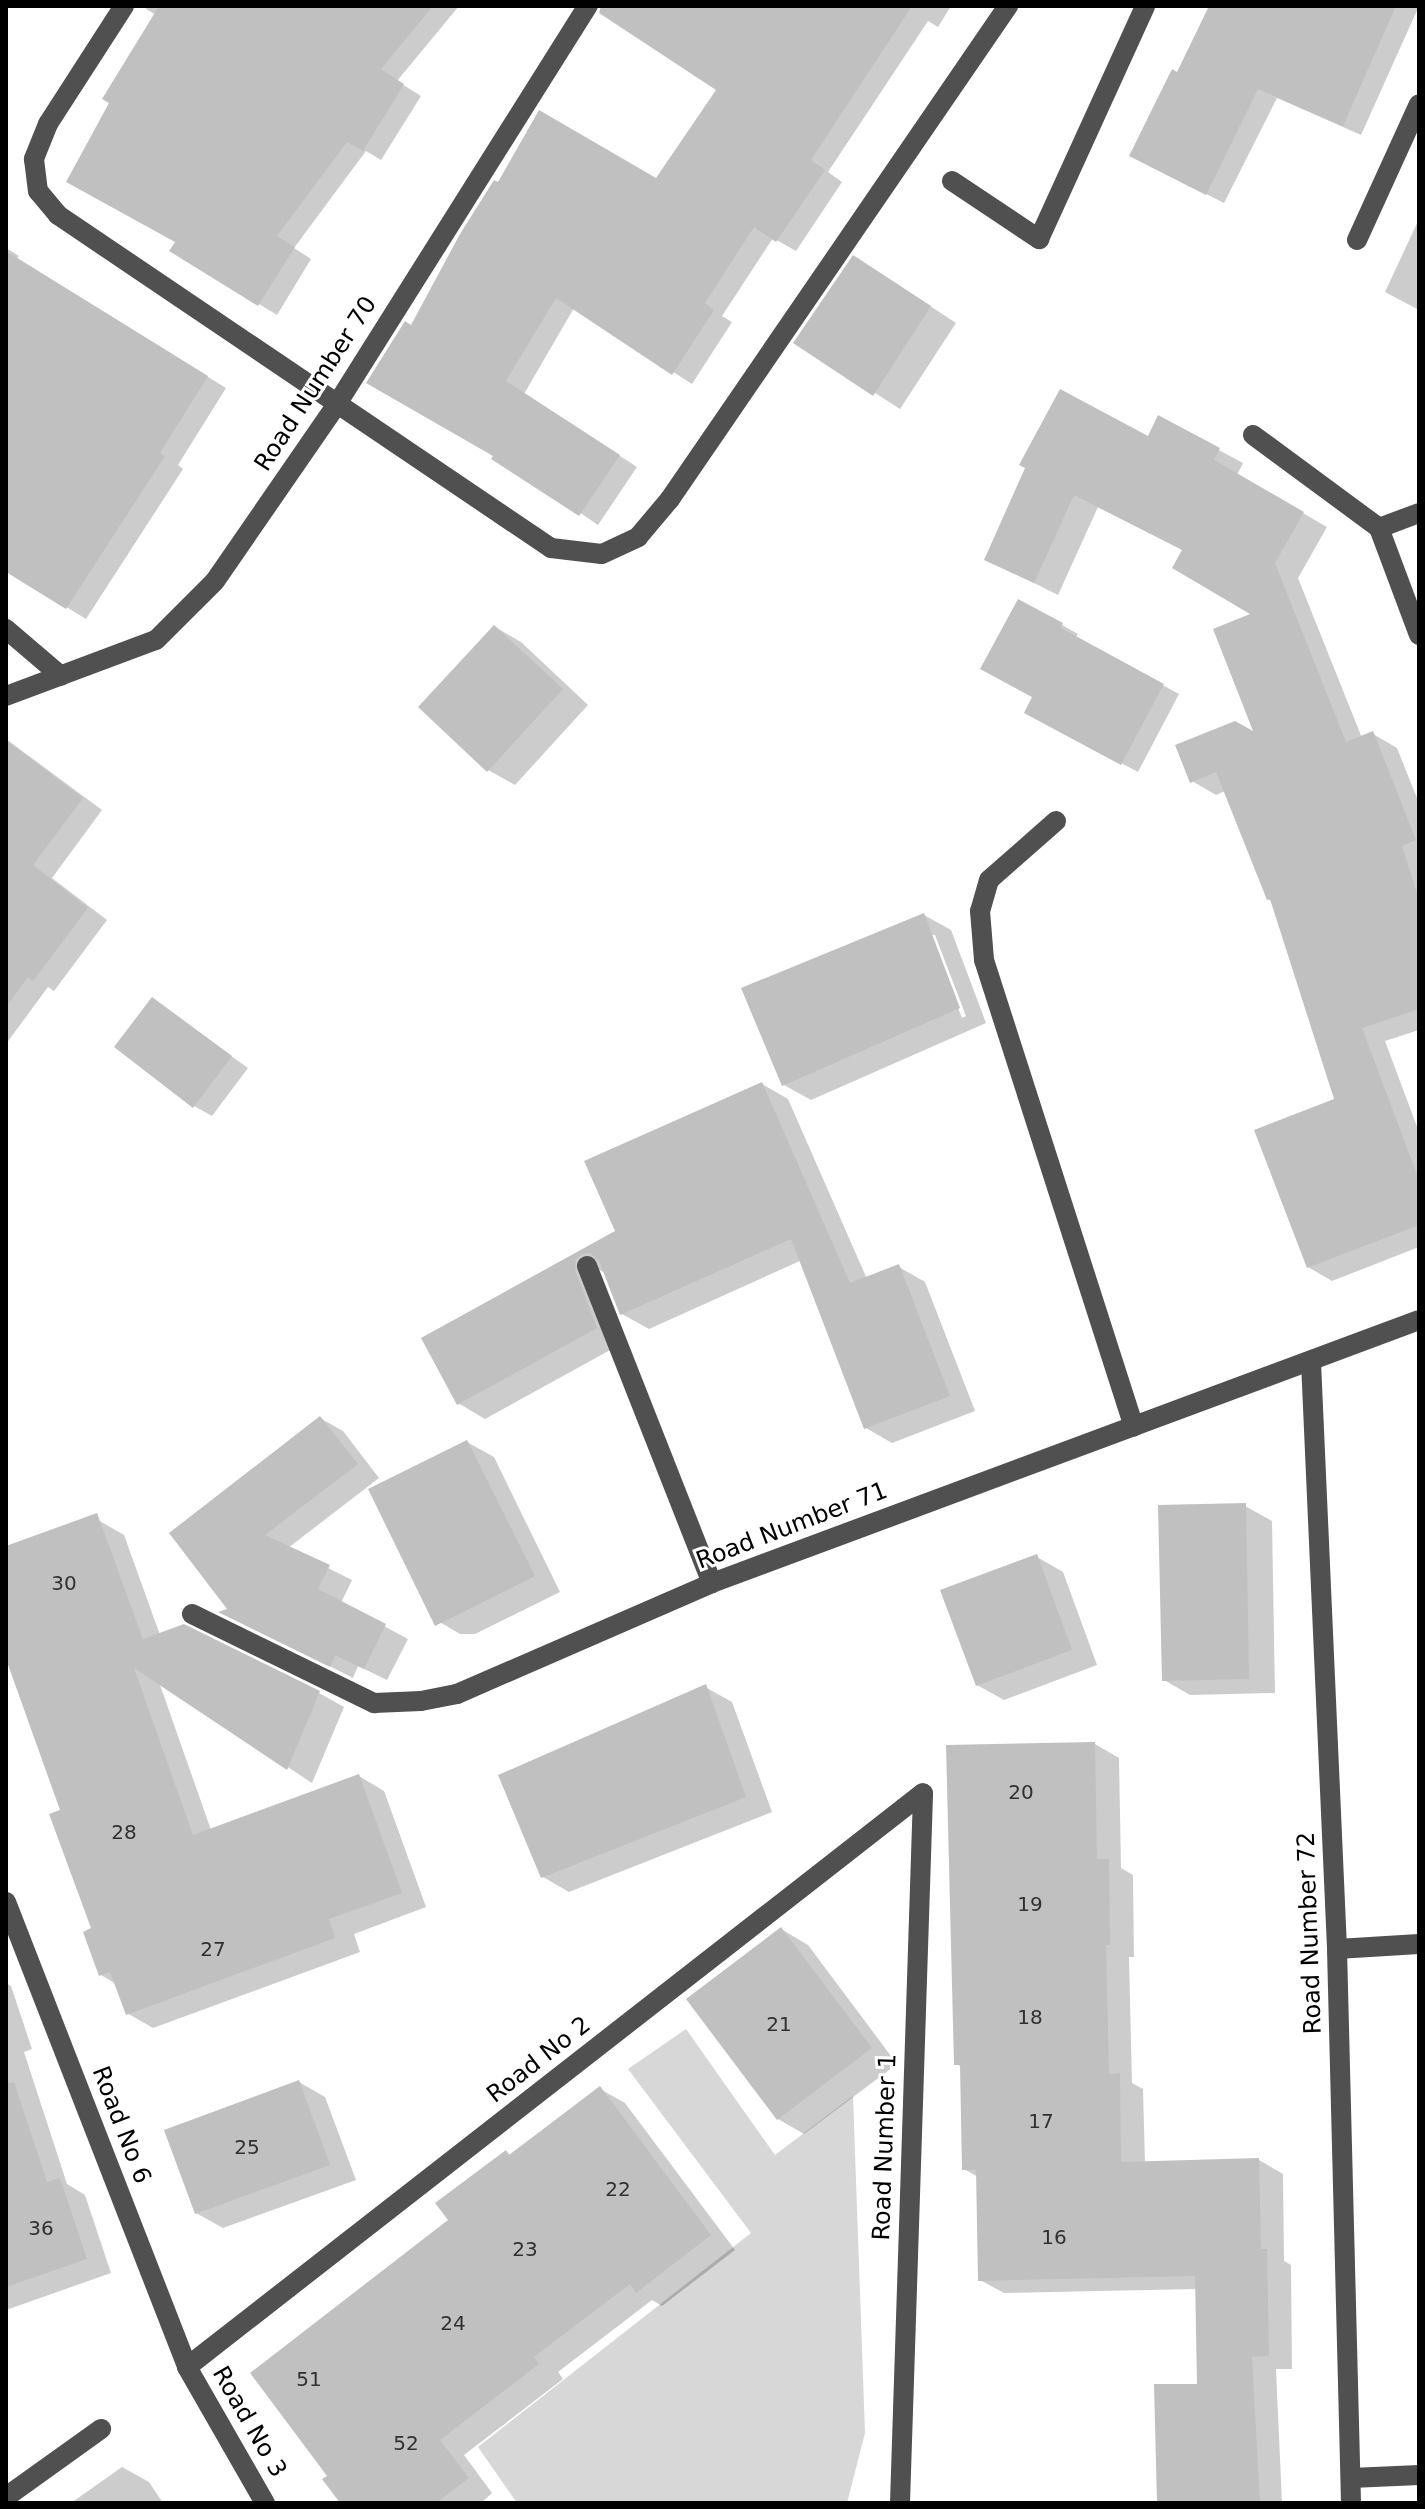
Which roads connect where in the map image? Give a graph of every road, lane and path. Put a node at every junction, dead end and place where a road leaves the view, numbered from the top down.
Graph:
1 (124, 6) edge
2 (588, 6) edge
3 (1008, 6) edge
4 (1145, 6) edge
5 (1419, 104) edge
6 (952, 181) dead end
7 (1357, 240) dead end
8 (337, 404) junction
9 (1253, 435) dead end
10 (1419, 513) edge
11 (1379, 528) junction
12 (6, 629) edge
13 (1419, 635) edge
14 (61, 676) junction
15 (6, 696) edge
16 (1056, 821) dead end
17 (587, 1266) dead end
18 (1419, 1320) edge
19 (1311, 1362) junction
20 (1134, 1427) junction
21 (712, 1583) junction
22 (192, 1614) dead end
23 (923, 1793) joint
24 (6, 1902) edge
25 (1419, 1944) edge
26 (1337, 1949) junction
27 (187, 2367) junction
28 (101, 2429) dead end
29 (1419, 2475) edge
30 (1351, 2478) junction
31 (6, 2497) edge
32 (265, 2503) edge
33 (900, 2503) edge
34 (1351, 2503) edge

1 - 8 street
2 - 8 street, Road Number 70
3 - 8 street
4 - 6 street
5 - 7 street
8 - 14 street, Road Number 70
9 - 11 street
10 - 11 street
11 - 13 street
12 - 14 street
14 - 15 street, Road Number 70
16 - 20 street
17 - 21 street
18 - 19 street, Road Number 71
19 - 20 street, Road Number 71
19 - 26 street, Road Number 72
20 - 21 street, Road Number 71
21 - 22 street, Road Number 71
23 - 27 street, Road No 2
23 - 33 street, Road Number 1
24 - 27 street, Road No 6
25 - 26 street
26 - 30 street, Road Number 72
27 - 32 street, Road No 3
28 - 31 street
29 - 30 street
30 - 34 street, Road Number 72

